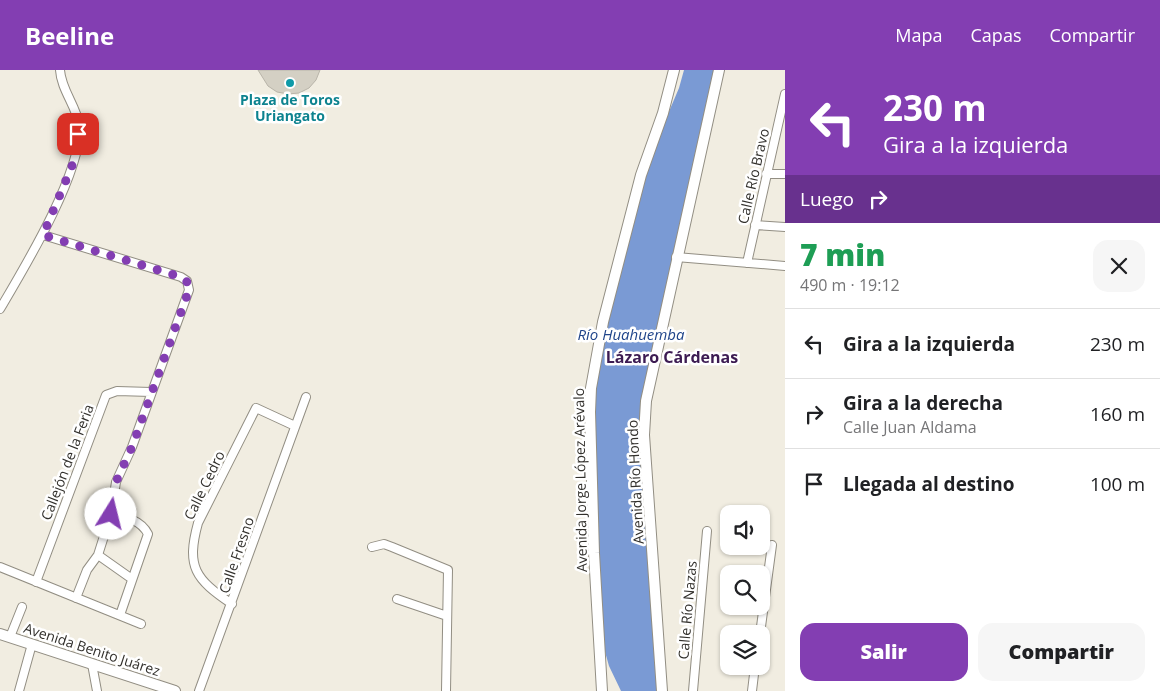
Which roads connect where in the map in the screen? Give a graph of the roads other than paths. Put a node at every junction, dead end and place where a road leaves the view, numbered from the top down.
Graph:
1 (60, 70) edge
2 (674, 70) edge
3 (719, 70) edge
4 (785, 94) edge
5 (766, 174) junction
6 (785, 174) edge
7 (755, 225) junction
8 (785, 227) edge
9 (43, 235) junction
10 (676, 257) junction
11 (746, 263) junction
12 (785, 266) edge
13 (0, 309) edge
14 (151, 392) junction
15 (306, 397) dead end
16 (295, 426) junction
17 (111, 514) junction
18 (706, 531) dead end
19 (772, 545) dead end
20 (372, 547) dead end
21 (98, 555) junction
22 (0, 567) edge
23 (132, 579) junction
24 (36, 582) junction
25 (76, 598) junction
26 (397, 599) dead end
27 (232, 604) junction
28 (22, 606) dead end
29 (120, 615) junction
30 (447, 616) junction
31 (141, 624) dead end
32 (761, 625) edge
33 (5, 635) edge
34 (32, 644) junction
35 (92, 664) junction
36 (754, 675) edge
37 (162, 689) edge
38 (20, 691) edge
39 (97, 691) edge
40 (175, 691) edge
41 (200, 691) edge
42 (446, 691) edge
43 (602, 691) edge
44 (662, 691) edge
45 (693, 691) edge
46 (752, 691) edge

1 - 9 street
2 - 43 street, Avenida Jorge López Arévalo
3 - 10 street, Avenida Río Hondo
4 - 5 street, Calle Río Bravo
5 - 6 street
5 - 7 street, Calle Río Bravo
7 - 8 street
7 - 11 street, Calle Río Bravo
9 - 13 street
9 - 14 street
10 - 11 street
10 - 44 street, Avenida Río Hondo
11 - 12 street
14 - 17 street
14 - 24 street, Callejón de la Feria
15 - 16 street, Calle Fresno
16 - 27 street, Calle Fresno
16 - 27 street, Calle Cedro
17 - 21 street
17 - 23 street
18 - 45 street, Calle Río Nazas
19 - 32 street
20 - 30 street
21 - 23 street
21 - 25 street
22 - 24 street
23 - 29 street
24 - 25 street
25 - 29 street
26 - 30 street
27 - 41 street, Calle Fresno
28 - 33 street
29 - 31 street
30 - 42 street
33 - 34 street, Avenida Benito Juárez
34 - 35 street, Avenida Benito Juárez
34 - 38 street
35 - 37 street, Avenida Benito Juárez
35 - 39 street
36 - 46 street
37 - 40 street, Avenida Benito Juárez

